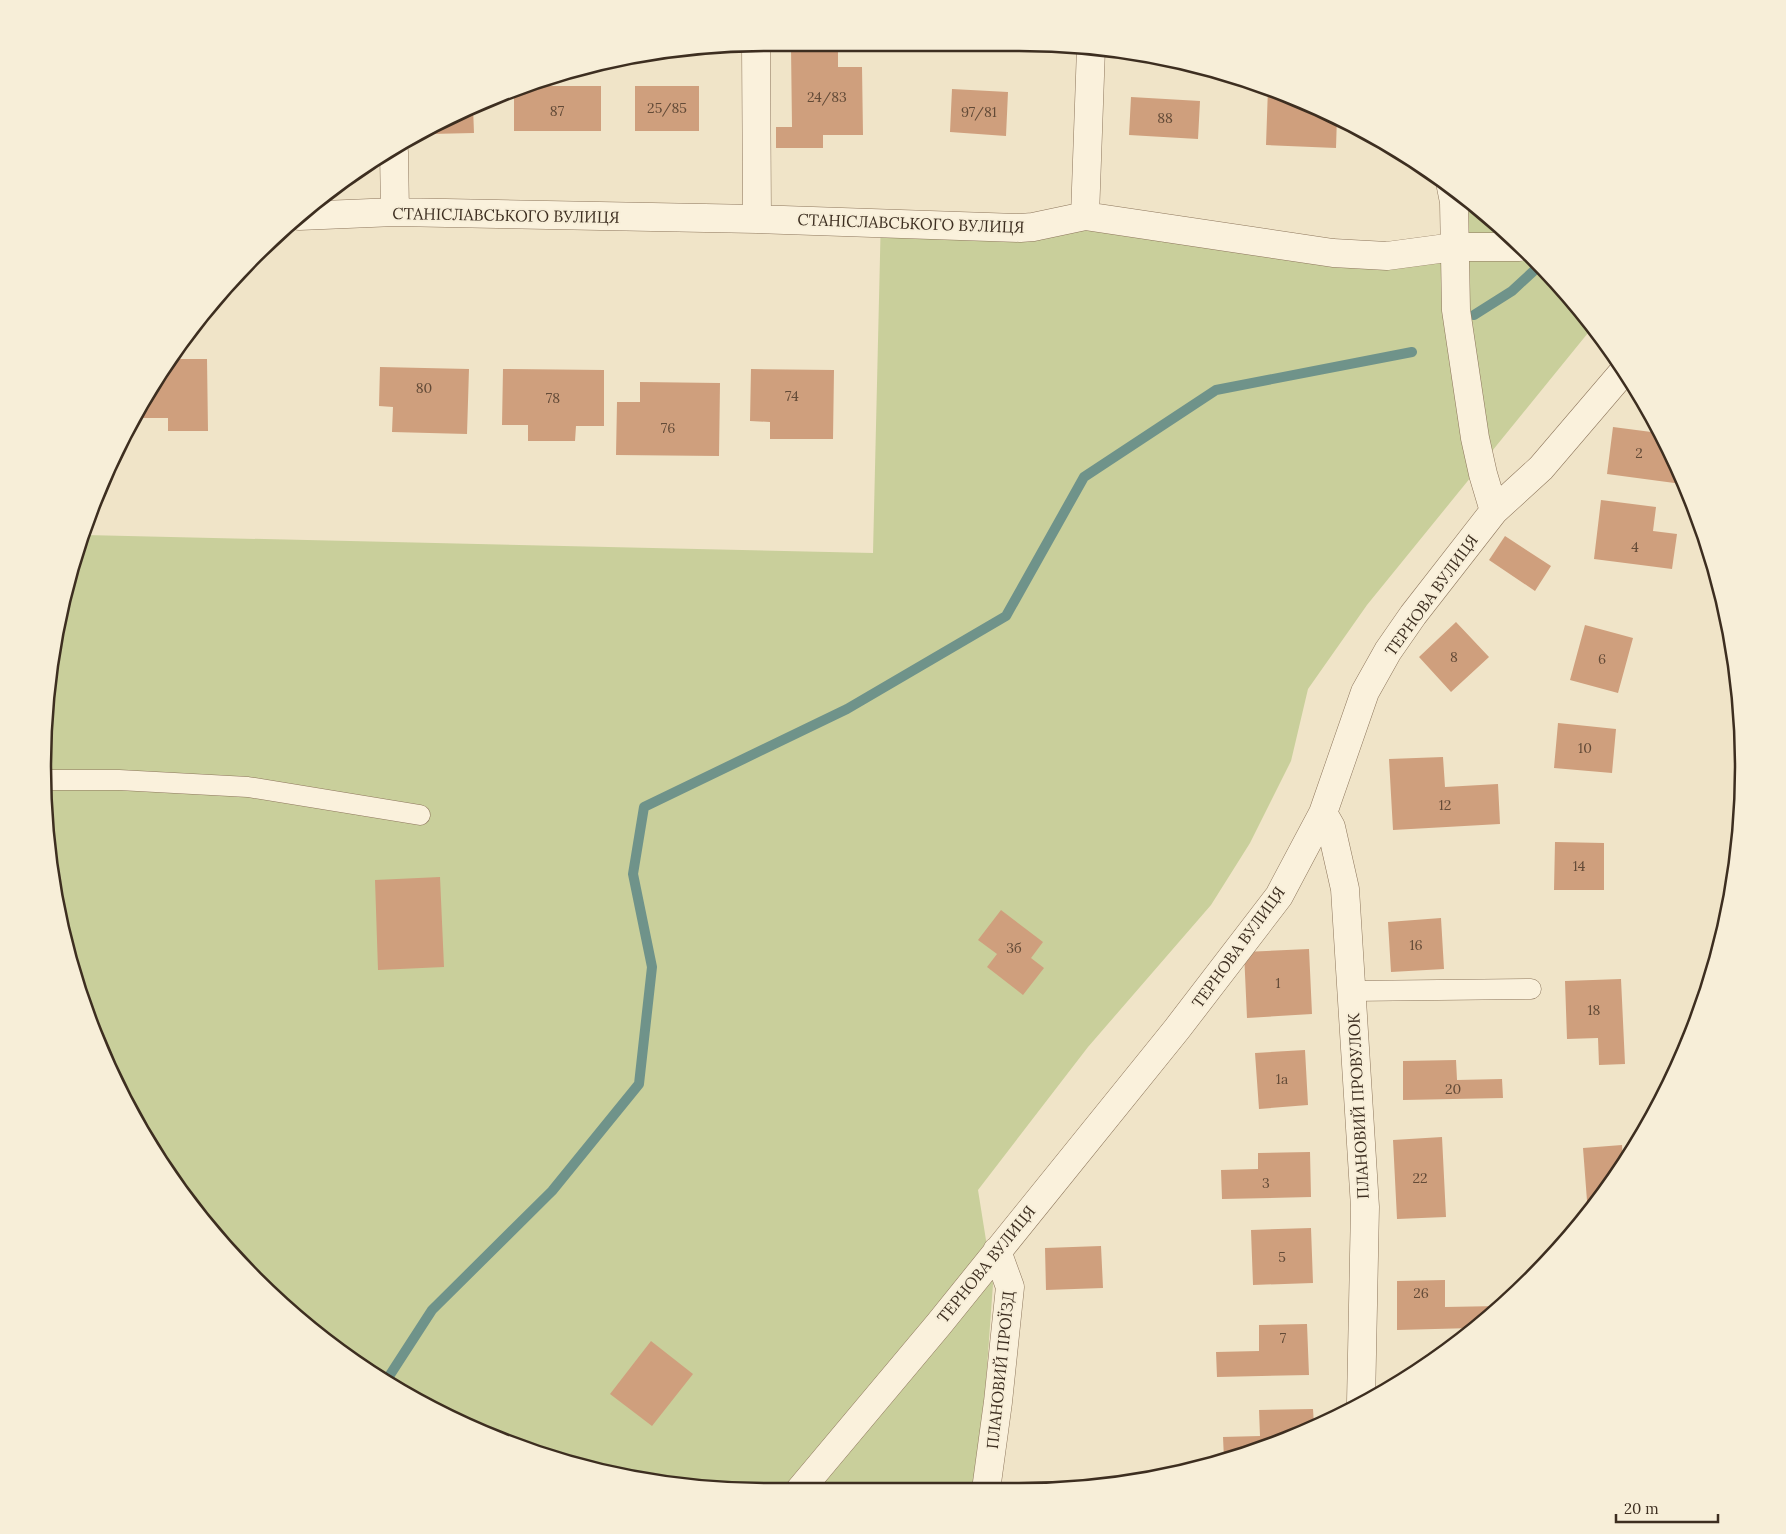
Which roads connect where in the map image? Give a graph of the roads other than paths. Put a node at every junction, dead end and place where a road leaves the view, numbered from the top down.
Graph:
1 (756, 51) edge
2 (1091, 55) edge
3 (394, 156) edge
4 (1453, 198) edge
5 (395, 212) junction
6 (311, 215) edge
7 (1085, 216) junction
8 (757, 219) junction
9 (1454, 247) junction
10 (1510, 247) edge
11 (1619, 377) edge
12 (1494, 511) junction
13 (52, 780) edge
14 (1323, 813) junction
15 (420, 816) dead end
16 (1531, 989) dead end
17 (1352, 991) junction
18 (997, 1251) junction
19 (1361, 1396) edge
20 (806, 1483) edge
21 (987, 1483) edge

1 - 8 street
2 - 7 street
3 - 5 street
4 - 9 street
5 - 6 street, СТАНІСЛАВСЬКОГО ВУЛИЦЯ
5 - 8 street, СТАНІСЛАВСЬКОГО ВУЛИЦЯ
7 - 8 street, СТАНІСЛАВСЬКОГО ВУЛИЦЯ
7 - 9 street, СТАНІСЛАВСЬКОГО ВУЛИЦЯ
9 - 10 street, СТАНІСЛАВСЬКОГО ВУЛИЦЯ
9 - 12 street
11 - 12 street, ТЕРНОВА ВУЛИЦЯ
12 - 14 street, ТЕРНОВА ВУЛИЦЯ
13 - 15 lane
14 - 17 street, ПЛАНОВИЙ ПРОВУЛОК
14 - 18 street, ТЕРНОВА ВУЛИЦЯ
16 - 17 lane
17 - 19 street, ПЛАНОВИЙ ПРОВУЛОК
18 - 20 street, ТЕРНОВА ВУЛИЦЯ
18 - 21 street, ПЛАНОВИЙ ПРОЇЗД

